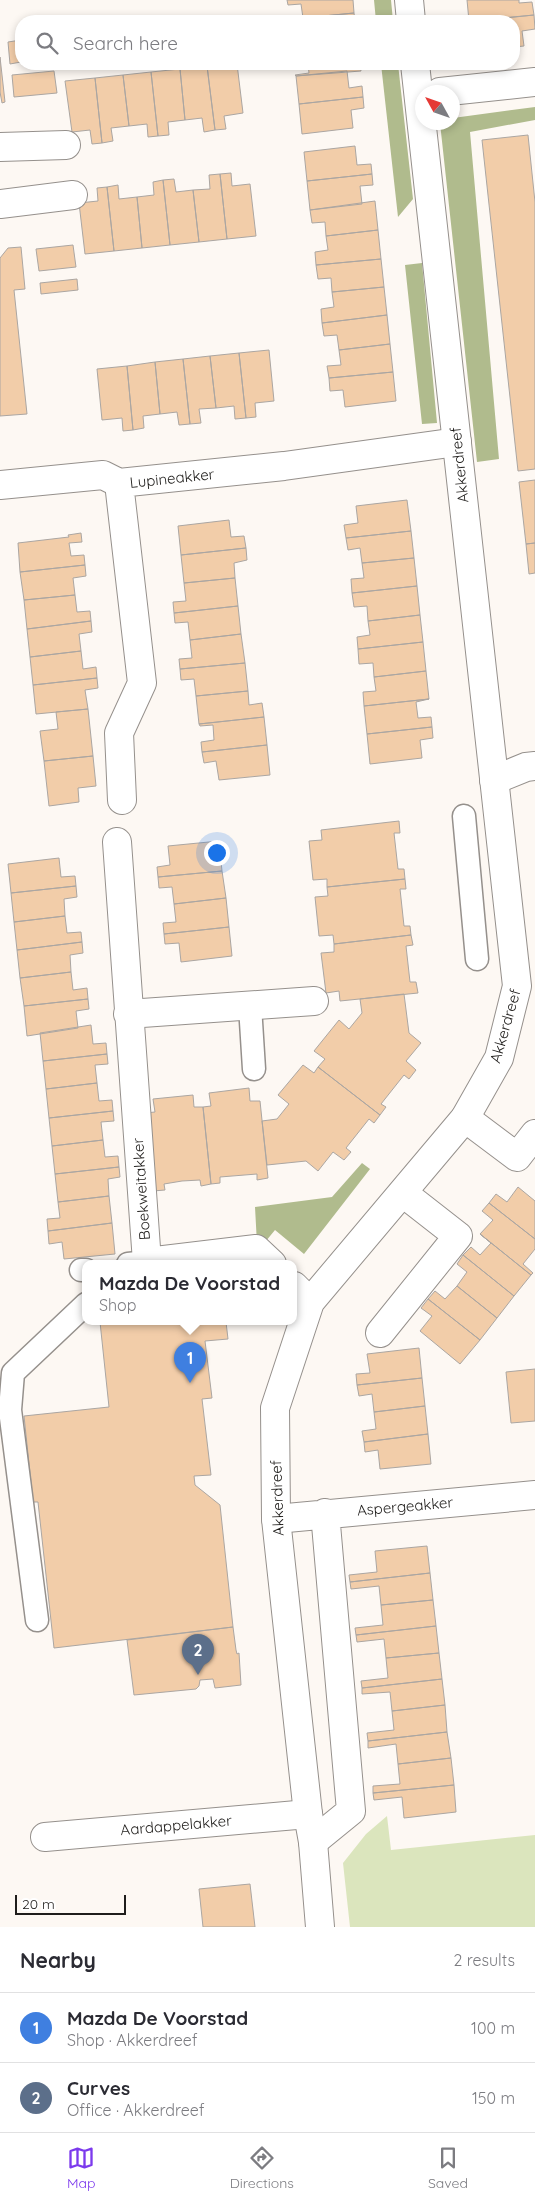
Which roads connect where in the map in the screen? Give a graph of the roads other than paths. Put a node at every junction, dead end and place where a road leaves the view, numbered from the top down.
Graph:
1 (409, 0) edge
2 (410, 15) edge
3 (417, 70) edge
4 (535, 82) edge
5 (423, 85) edge
6 (460, 90) edge
7 (430, 130) edge
8 (66, 145) dead end
9 (0, 147) edge
10 (73, 195) dead end
11 (0, 204) edge
12 (457, 442) junction
13 (119, 483) junction
14 (0, 485) edge
15 (535, 766) edge
16 (494, 780) junction
17 (122, 800) dead end
18 (464, 816) dead end
19 (117, 842) dead end
20 (504, 867) junction
21 (469, 872) junction
22 (476, 959) dead end
23 (314, 1001) dead end
24 (250, 1006) junction
25 (128, 1014) junction
26 (254, 1069) dead end
27 (465, 1118) junction
28 (535, 1134) edge
29 (404, 1193) junction
30 (137, 1260) edge
31 (161, 1260) edge
32 (268, 1260) edge
33 (302, 1294) edge
34 (82, 1308) edge
35 (297, 1315) edge
36 (295, 1325) edge
37 (380, 1333) dead end
38 (535, 1495) edge
39 (325, 1513) junction
40 (276, 1520) junction
41 (37, 1620) dead end
42 (308, 1814) junction
43 (45, 1837) dead end
44 (313, 1842) junction
45 (320, 1927) edge

1 - 2 street
3 - 5 street, Akkerdreef
4 - 6 street
7 - 12 street, Akkerdreef
8 - 9 street
10 - 11 street
12 - 13 street, Lupineakker
12 - 16 street, Akkerdreef
13 - 14 street
13 - 17 street, Lupineakker
15 - 16 street
16 - 20 street, Akkerdreef
18 - 21 lane
19 - 25 street, Boekweitakker
20 - 21 lane
20 - 27 street, Akkerdreef
21 - 22 lane
23 - 24 street
24 - 25 street
24 - 26 lane
25 - 30 street, Boekweitakker
27 - 28 street
27 - 29 street, Akkerdreef
29 - 33 street, Akkerdreef
29 - 37 street
31 - 32 street, Boekweitakker
33 - 35 street, Akkerdreef
34 - 41 lane
36 - 40 street, Akkerdreef
38 - 39 street, Aspergeakker
39 - 40 street, Aspergeakker
39 - 44 street
40 - 42 street, Akkerdreef
42 - 43 street, Aardappelakker
42 - 44 street, Akkerdreef
44 - 45 street, Akkerdreef

